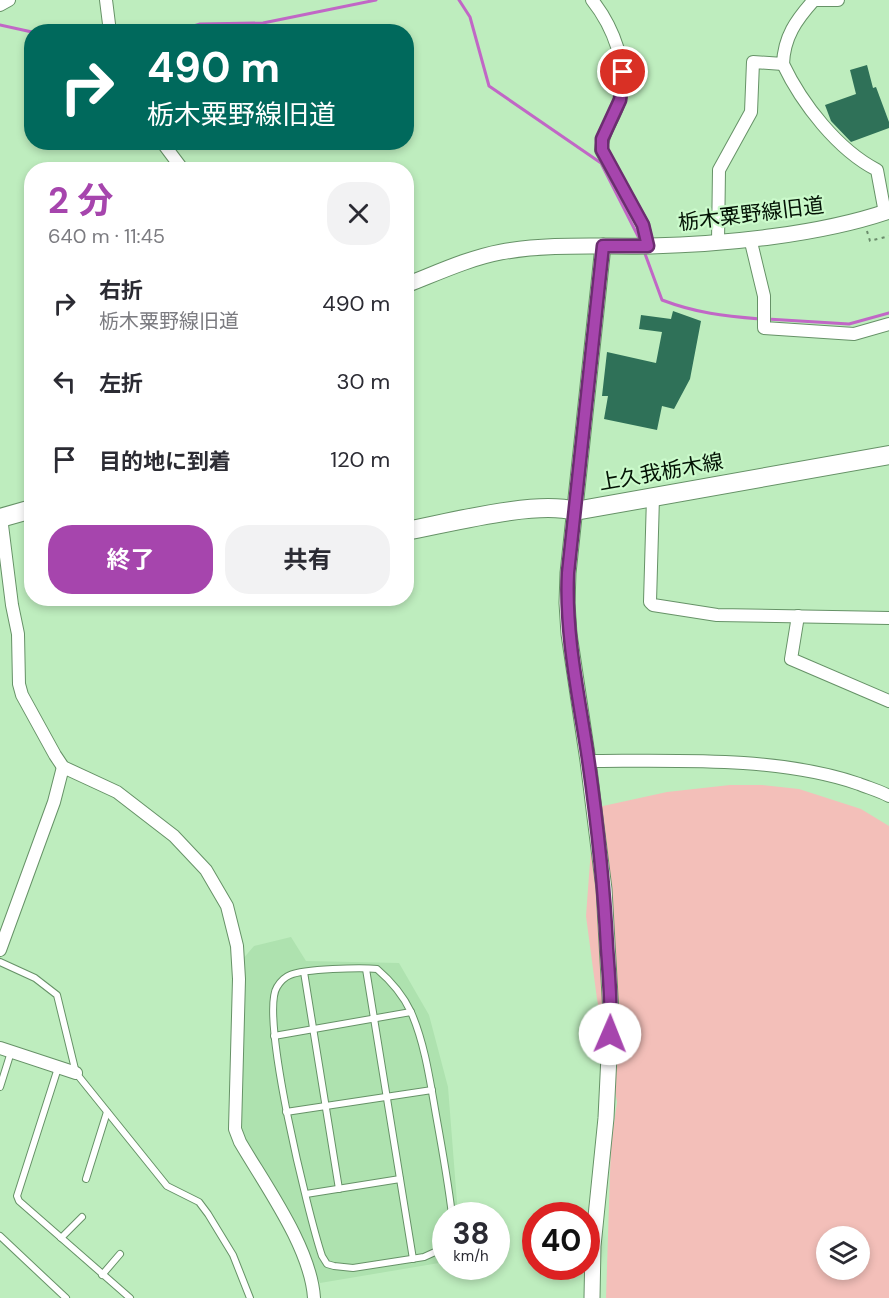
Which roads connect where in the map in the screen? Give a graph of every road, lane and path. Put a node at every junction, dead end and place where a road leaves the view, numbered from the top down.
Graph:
1 (9, 0) edge
2 (106, 0) edge
3 (592, 0) edge
4 (838, 0) edge
5 (0, 5) edge
6 (109, 24) edge
7 (783, 64) junction
8 (887, 212) edge
9 (862, 220) junction
10 (889, 236) edge
11 (750, 238) junction
12 (718, 242) junction
13 (603, 246) junction
14 (648, 246) junction
15 (414, 282) edge
16 (889, 324) edge
17 (889, 455) edge
18 (653, 497) junction
19 (24, 510) edge
20 (575, 511) junction
21 (0, 517) edge
22 (414, 530) edge
23 (798, 616) junction
24 (889, 618) edge
25 (889, 701) edge
26 (588, 761) junction
27 (63, 767) junction
28 (889, 796) edge
29 (0, 950) edge
30 (0, 962) edge
31 (366, 969) junction
32 (304, 972) junction
33 (411, 1012) junction
34 (374, 1019) junction
35 (313, 1029) junction
36 (274, 1036) junction
37 (6, 1050) edge
38 (58, 1068) junction
39 (76, 1073) junction
40 (0, 1088) edge
41 (432, 1090) junction
42 (387, 1096) junction
43 (325, 1106) junction
44 (107, 1112) junction
45 (286, 1112) junction
46 (86, 1179) dead end
47 (400, 1179) junction
48 (339, 1189) junction
49 (306, 1194) junction
50 (450, 1202) edge
51 (82, 1217) dead end
52 (0, 1236) edge
53 (61, 1238) junction
54 (432, 1253) edge
55 (120, 1254) dead end
56 (413, 1259) junction
57 (102, 1275) junction
58 (66, 1298) edge
59 (130, 1298) edge
60 (250, 1298) edge
61 (314, 1298) edge
62 (592, 1298) edge

1 - 5 street
2 - 6 street
3 - 14 street
4 - 7 street
7 - 8 street
7 - 12 street
8 - 9 street, 栃木粟野線旧道
9 - 10 path
9 - 11 street, 栃木粟野線旧道
11 - 12 street, 栃木粟野線旧道
11 - 16 street
12 - 14 street, 栃木粟野線旧道
13 - 14 street, 栃木粟野線旧道
13 - 15 street, 栃木粟野線旧道
13 - 20 street
17 - 18 main road, 上久我栃木線
18 - 20 main road, 上久我栃木線
18 - 23 street
19 - 21 main road
20 - 22 main road, 上久我栃木線
20 - 26 street
21 - 27 street
23 - 24 street
23 - 25 street
26 - 28 street
26 - 62 street
27 - 29 street
27 - 61 street
30 - 39 lane
31 - 32 lane
31 - 33 lane
31 - 34 lane
32 - 35 lane
32 - 36 lane
33 - 34 lane
33 - 41 lane
34 - 35 lane
34 - 42 lane
35 - 36 lane
35 - 43 lane
36 - 45 lane
37 - 38 street
37 - 40 lane
38 - 39 street
38 - 53 lane
39 - 44 lane
41 - 42 lane
41 - 50 lane
42 - 43 lane
42 - 47 lane
43 - 45 lane
43 - 48 lane
44 - 46 lane
44 - 60 lane
45 - 49 lane
47 - 48 lane
47 - 56 lane
48 - 49 lane
49 - 56 lane
51 - 53 lane
52 - 58 lane
53 - 57 lane
54 - 56 lane
55 - 57 lane
57 - 59 lane

